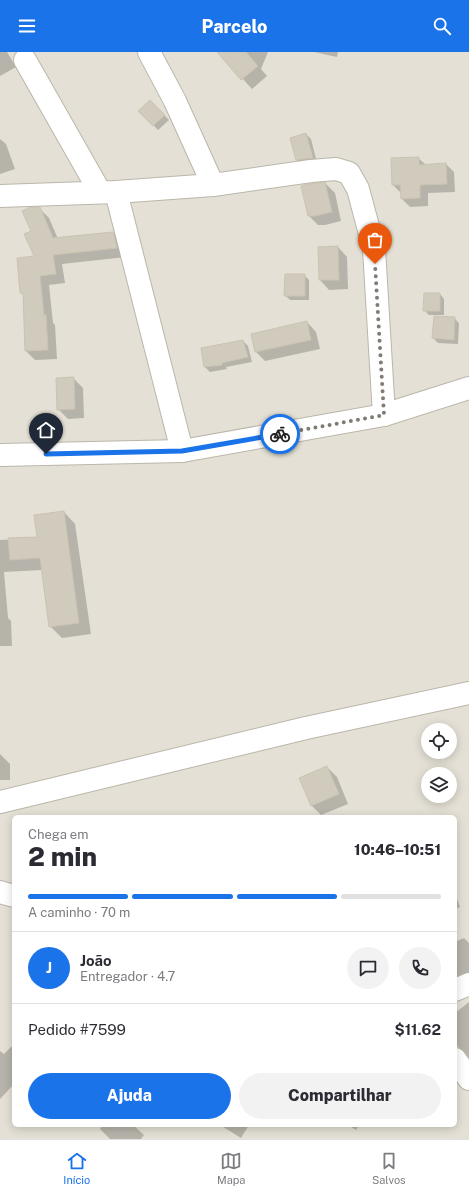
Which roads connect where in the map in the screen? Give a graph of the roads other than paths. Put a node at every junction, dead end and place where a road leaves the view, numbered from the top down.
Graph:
1 (149, 52) edge
2 (25, 60) dead end
3 (213, 185) junction
4 (108, 192) junction
5 (0, 196) edge
6 (469, 388) edge
7 (384, 415) junction
8 (182, 451) junction
9 (0, 455) edge
10 (469, 693) edge
11 (0, 802) edge
12 (0, 892) edge
13 (12, 895) edge
14 (469, 984) edge
15 (457, 989) edge
16 (457, 1062) edge
17 (469, 1079) edge

1 - 3 street
2 - 4 street
3 - 4 street
3 - 7 street
4 - 5 street
4 - 8 street
6 - 7 street
7 - 8 street
8 - 9 street
10 - 11 street
12 - 13 street
14 - 15 street
16 - 17 street

